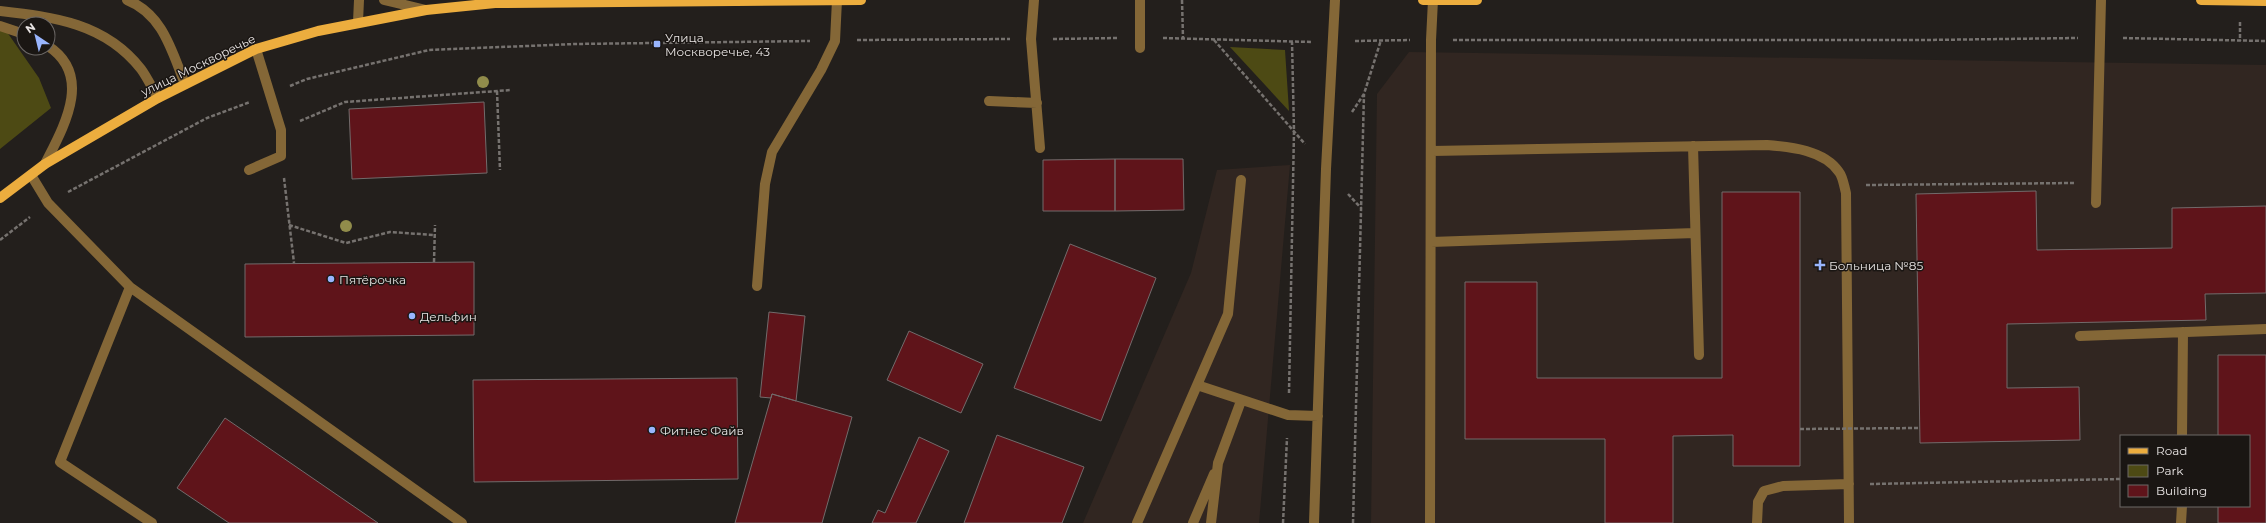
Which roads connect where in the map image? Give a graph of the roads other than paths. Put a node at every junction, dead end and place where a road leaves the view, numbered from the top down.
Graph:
1 (127, 0) edge
2 (359, 0) edge
3 (384, 0) edge
4 (837, 0) edge
5 (861, 0) edge
6 (1034, 0) edge
7 (1140, 0) edge
8 (1335, 0) edge
9 (1423, 0) edge
10 (1434, 0) edge
11 (1477, 0) edge
12 (2101, 0) edge
13 (2201, 0) edge
14 (690, 1) edge
15 (2266, 1) edge
16 (426, 10) junction
17 (0, 11) edge
18 (358, 22) junction
19 (0, 26) edge
20 (16, 31) edge
21 (1140, 43) road end
22 (256, 49) junction
23 (56, 52) edge
24 (185, 84) junction
25 (158, 98) junction
26 (989, 101) dead end
27 (1038, 103) junction
28 (1693, 146) junction
29 (1040, 148) dead end
30 (1432, 151) junction
31 (45, 164) junction
32 (250, 170) dead end
33 (31, 175) junction
34 (1241, 180) dead end
35 (0, 198) edge
36 (2096, 203) dead end
37 (1695, 233) junction
38 (1431, 242) junction
39 (756, 286) dead end
40 (130, 287) junction
41 (2266, 329) edge
42 (2182, 332) junction
43 (2080, 336) dead end
44 (1698, 355) dead end
45 (1197, 385) junction
46 (1241, 401) junction
47 (1318, 416) junction
48 (2182, 435) edge
49 (1218, 463) junction
50 (1849, 484) junction
51 (2182, 507) edge
52 (152, 523) edge
53 (462, 523) edge
54 (1137, 523) edge
55 (1193, 523) edge
56 (1212, 523) edge
57 (1314, 523) edge
58 (1430, 523) edge
59 (1757, 523) edge
60 (1849, 523) edge
61 (2181, 523) edge

1 - 24 street
2 - 18 street
3 - 16 street
4 - 5 main road, улица Москворечье
4 - 14 main road, улица Москворечье
4 - 39 street
6 - 27 street
7 - 21 street
8 - 47 street
9 - 10 main road
10 - 11 main road
10 - 30 street
12 - 36 street
13 - 15 main road
14 - 16 main road, улица Москворечье
16 - 18 main road, улица Москворечье
17 - 25 street
18 - 22 main road, улица Москворечье
19 - 20 street
22 - 24 main road, улица Москворечье
22 - 32 street
23 - 31 street
24 - 25 main road, улица Москворечье
25 - 31 main road, улица Москворечье
26 - 27 street
27 - 29 street
28 - 30 street
28 - 37 street
28 - 50 street
30 - 38 street
31 - 33 main road, улица Москворечье
33 - 35 main road, улица Москворечье
33 - 40 street
34 - 45 street
37 - 38 street
37 - 44 street
38 - 58 street
40 - 52 street
40 - 53 street
41 - 42 street
42 - 43 street
42 - 48 street
45 - 46 street
45 - 54 street
46 - 47 street
46 - 49 street
47 - 57 street
49 - 55 street
49 - 56 street
50 - 59 street
50 - 60 street
51 - 61 street

